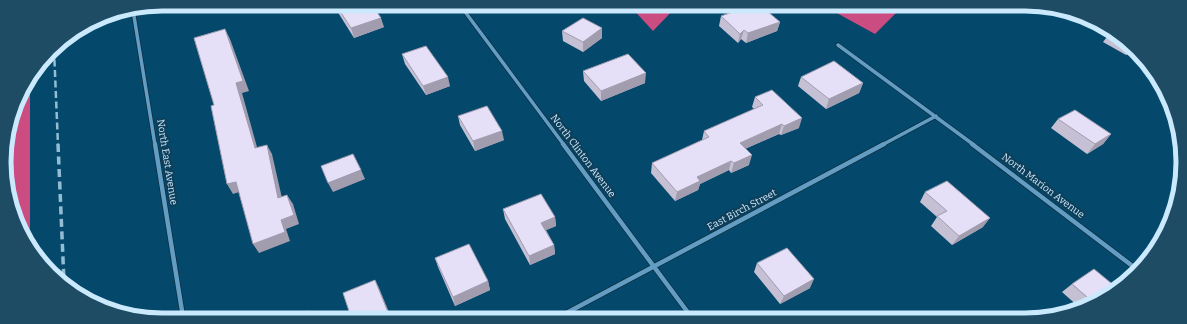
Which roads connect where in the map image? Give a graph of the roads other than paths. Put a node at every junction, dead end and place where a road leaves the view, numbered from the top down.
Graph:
1 (464, 11) edge
2 (134, 14) edge
3 (838, 45) dead end
4 (936, 116) junction
5 (654, 267) junction
6 (1134, 267) edge
7 (182, 313) edge
8 (567, 313) edge
9 (688, 313) edge

1 - 5 street, North Clinton Avenue
2 - 7 street, North East Avenue
3 - 4 street, North Marion Avenue
4 - 5 street, East Birch Street
4 - 6 street, North Marion Avenue
5 - 8 street, East Birch Street
5 - 9 street, North Clinton Avenue

